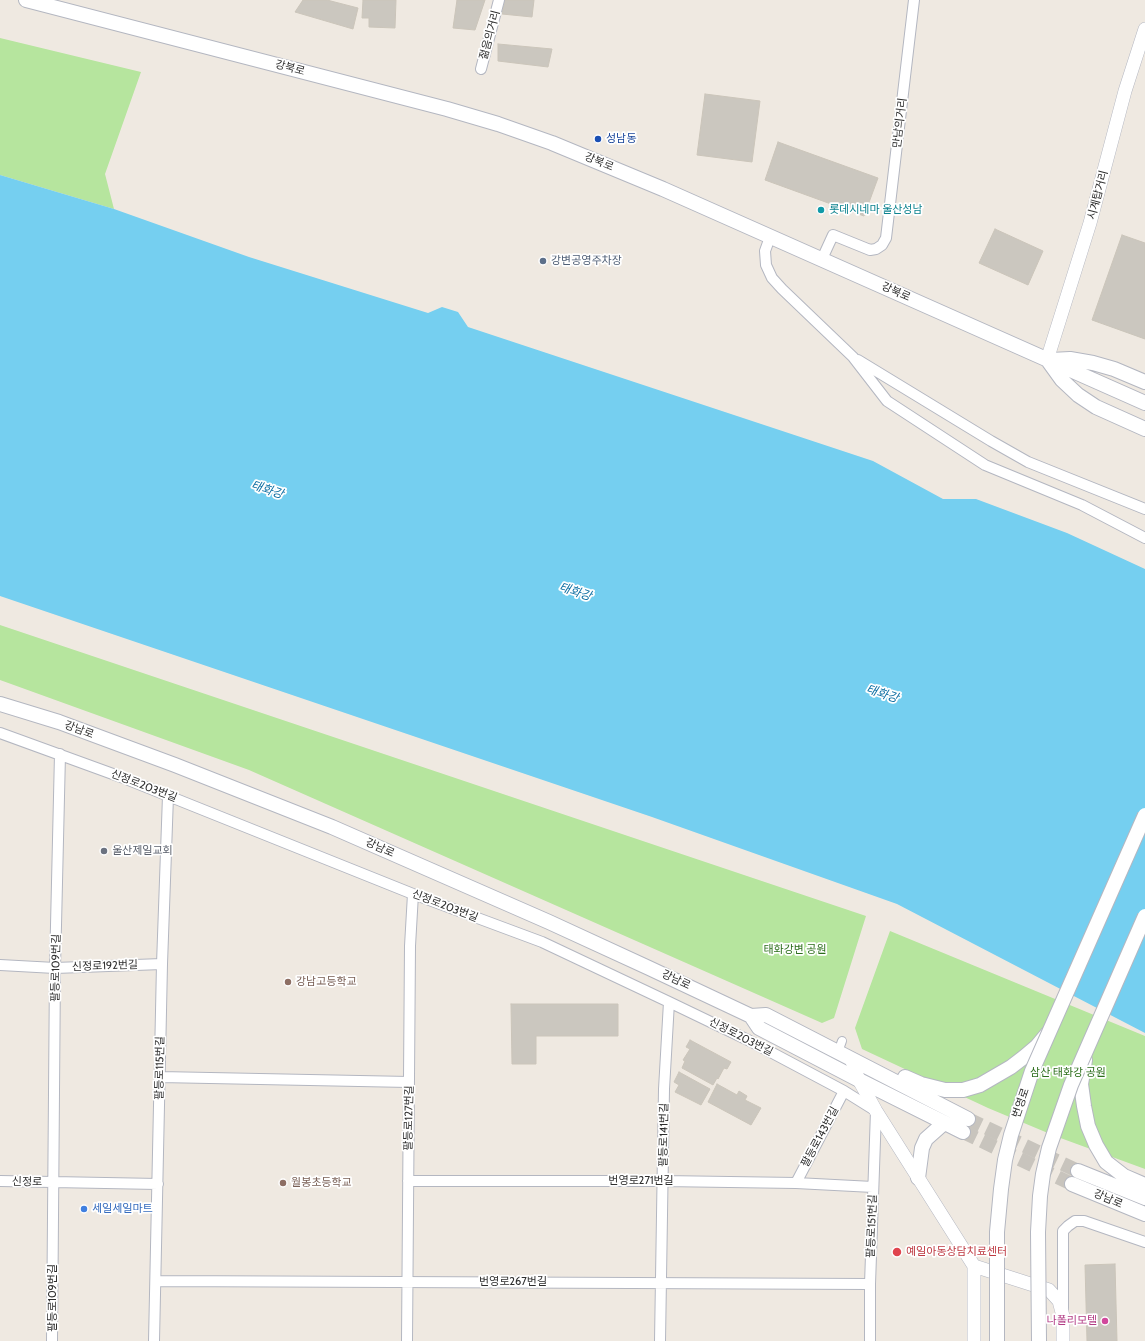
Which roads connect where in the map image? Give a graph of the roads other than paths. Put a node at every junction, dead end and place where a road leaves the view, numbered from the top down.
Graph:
1 (26, 0) edge
2 (499, 0) edge
3 (914, 0) edge
4 (1145, 29) edge
5 (481, 69) dead end
6 (770, 237) junction
7 (822, 259) junction
8 (853, 357) junction
9 (1047, 360) junction
10 (1145, 382) edge
11 (1145, 404) edge
12 (1145, 429) edge
13 (1145, 510) edge
14 (1145, 538) edge
15 (0, 704) edge
16 (0, 733) edge
17 (60, 754) junction
18 (168, 796) junction
19 (1145, 815) edge
20 (413, 894) junction
21 (1145, 916) edge
22 (162, 964) junction
23 (0, 965) edge
24 (55, 968) junction
25 (669, 1002) junction
26 (752, 1016) junction
27 (1049, 1031) junction
28 (840, 1047) junction
29 (1087, 1049) junction
30 (851, 1059) junction
31 (160, 1077) junction
32 (859, 1080) junction
33 (409, 1082) junction
34 (844, 1091) junction
35 (876, 1110) junction
36 (944, 1123) junction
37 (918, 1178) junction
38 (0, 1181) edge
39 (408, 1181) junction
40 (663, 1181) junction
41 (54, 1182) junction
42 (796, 1183) junction
43 (158, 1184) junction
44 (1145, 1185) edge
45 (873, 1187) junction
46 (1145, 1198) edge
47 (1145, 1214) edge
48 (1145, 1242) edge
49 (974, 1266) junction
50 (156, 1281) junction
51 (407, 1282) junction
52 (661, 1283) junction
53 (870, 1284) junction
54 (1062, 1316) junction
55 (52, 1341) edge
56 (154, 1341) edge
57 (407, 1341) edge
58 (660, 1341) edge
59 (870, 1341) edge
60 (974, 1341) edge
61 (997, 1341) edge
62 (1039, 1341) edge
63 (1063, 1341) edge

1 - 6 main road, 강북로
2 - 5 street, 젊음의거리
3 - 7 street, 만남의거리
4 - 9 street, 시계탑거리
6 - 7 main road, 강북로
6 - 8 street
7 - 9 main road, 강북로
8 - 13 street
8 - 14 street
9 - 10 main road
9 - 11 main road, 강북로
9 - 12 main road
15 - 26 main road, 강남로
16 - 17 street, 신정로203번길
17 - 18 street, 신정로203번길
17 - 24 street, 팔등로109번길
18 - 20 street, 신정로203번길
18 - 22 street, 팔등로115번길
19 - 27 main road, 번영로, bridge
20 - 25 street, 신정로203번길
20 - 33 street, 팔등로127번길
21 - 29 main road, bridge
22 - 24 street, 신정로192번길
22 - 31 street, 팔등로115번길
23 - 24 street, 신정로192번길
24 - 41 street, 팔등로109번길
25 - 34 street, 신정로203번길
25 - 40 street, 팔등로141번길
26 - 28 main road, 강남로
26 - 32 main road, 강남로
27 - 28 main road
27 - 61 main road, 번영로, bridge
28 - 30 main road, 강남로
29 - 44 main road, bridge
29 - 62 main road, bridge
30 - 32 street
30 - 36 main road, 강남로
31 - 33 street
31 - 43 street, 팔등로115번길
32 - 35 street
32 - 36 main road, 강남로
33 - 39 street, 팔등로127번길
34 - 35 street, 신정로203번길
34 - 42 street, 팔등로143번길
35 - 37 street
35 - 45 street, 팔등로151번길
36 - 37 main road
37 - 49 street
38 - 41 street, 신정로
39 - 40 street, 번영로271번길
39 - 51 street, 팔등로127번길
40 - 42 street, 번영로271번길
40 - 52 street, 팔등로141번길
41 - 43 street
41 - 55 street, 팔등로109번길
42 - 45 street, 번영로271번길
43 - 50 street, 팔등로115번길
45 - 53 street, 팔등로151번길
46 - 47 main road, 강남로
48 - 54 street
49 - 54 street
49 - 60 street
50 - 51 street, 번영로267번길
50 - 56 street, 팔등로115번길
51 - 52 street, 번영로267번길
51 - 57 street, 팔등로127번길
52 - 53 street, 번영로267번길
52 - 58 street, 팔등로141번길
53 - 59 street, 팔등로151번길
54 - 63 street

